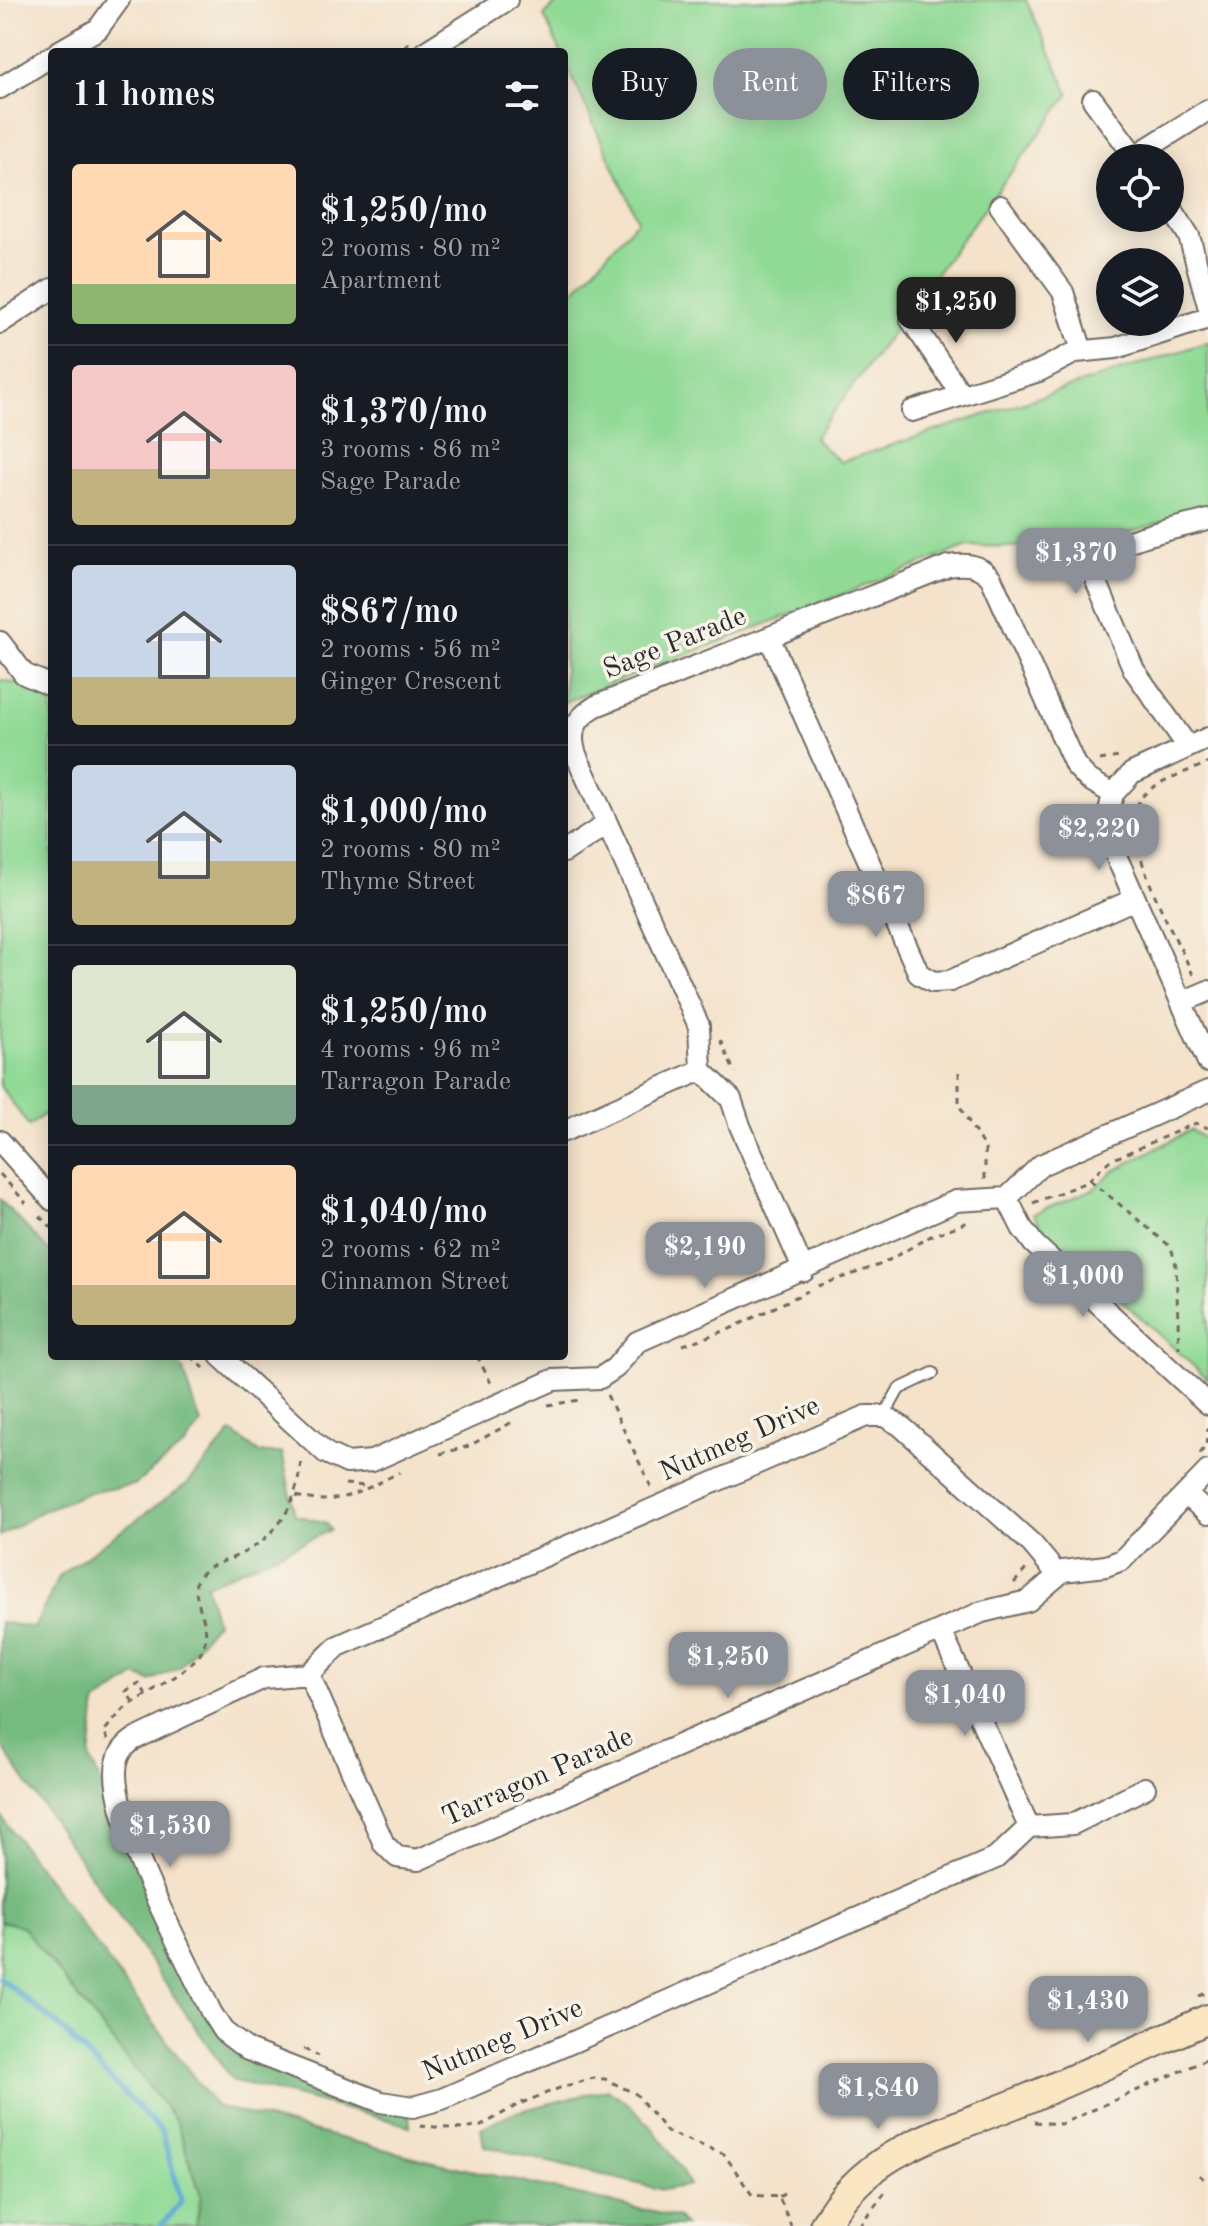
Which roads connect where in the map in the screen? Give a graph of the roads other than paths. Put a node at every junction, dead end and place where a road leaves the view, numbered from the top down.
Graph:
1 (119, 0) edge
2 (507, 0) edge
3 (65, 48) edge
4 (435, 48) edge
5 (48, 58) edge
6 (0, 88) edge
7 (1093, 100) dead end
8 (1208, 110) edge
9 (1125, 144) edge
10 (1155, 144) edge
11 (1000, 206) dead end
12 (1184, 228) edge
13 (48, 292) edge
14 (1208, 305) edge
15 (1208, 318) edge
16 (911, 320) dead end
17 (0, 323) edge
18 (1082, 351) junction
19 (961, 394) junction
20 (912, 411) dead end
21 (1208, 520) edge
22 (769, 637) junction
23 (0, 642) edge
24 (48, 684) edge
25 (1208, 738) edge
26 (1188, 747) junction
27 (1113, 794) junction
28 (607, 824) junction
29 (568, 849) edge
30 (1135, 899) junction
31 (1202, 987) edge
32 (1182, 1002) junction
33 (1208, 1062) edge
34 (701, 1070) junction
35 (1208, 1091) edge
36 (568, 1129) edge
37 (0, 1141) edge
38 (48, 1195) edge
39 (1017, 1202) junction
40 (804, 1271) junction
41 (224, 1360) edge
42 (933, 1373) dead end
43 (1208, 1404) edge
44 (884, 1416) junction
45 (1203, 1464) edge
46 (1186, 1494) junction
47 (1208, 1514) edge
48 (1057, 1574) junction
49 (941, 1631) junction
50 (309, 1674) junction
51 (1145, 1788) dead end
52 (1029, 1827) junction
53 (1208, 2019) edge
54 (824, 2226) edge

1 - 3 street
2 - 4 street
5 - 6 street
7 - 9 street
8 - 10 street
11 - 18 street
12 - 14 street
13 - 17 street
15 - 18 street
16 - 19 street
18 - 19 street
19 - 20 street
21 - 26 street
22 - 27 street, Sage Parade
22 - 28 street, Sage Parade
22 - 30 street
23 - 24 street
25 - 26 street
26 - 27 street
27 - 30 street
28 - 29 street
28 - 34 street, Sage Parade
30 - 32 street
31 - 32 street
32 - 33 street
34 - 36 street
34 - 40 street
35 - 39 street
37 - 38 street
39 - 40 street
39 - 43 street
40 - 41 street
42 - 44 lane
44 - 48 street
44 - 50 street, Nutmeg Drive
45 - 46 street
46 - 47 street
46 - 48 street
48 - 49 street, Tarragon Parade
49 - 50 street, Tarragon Parade
49 - 52 street
50 - 52 street, Nutmeg Drive
51 - 52 street
53 - 54 street

